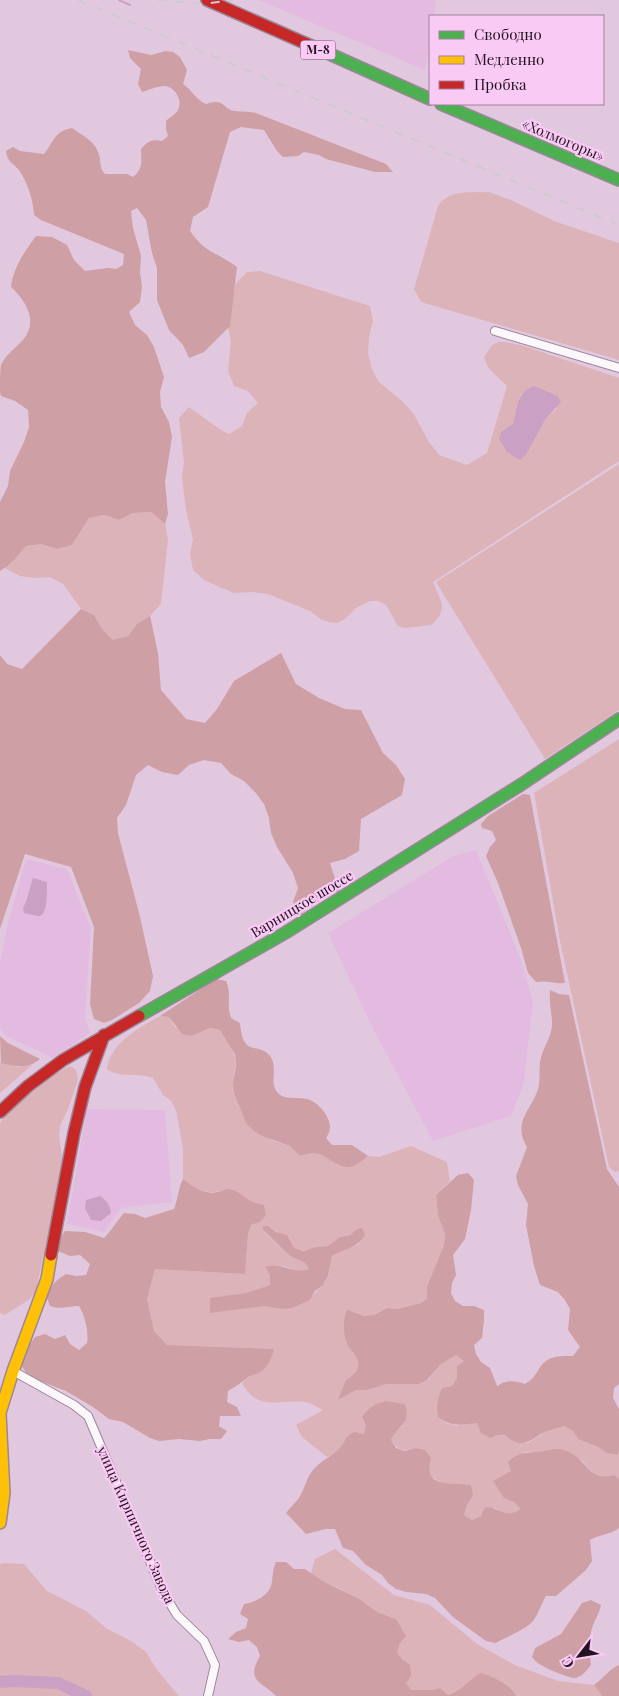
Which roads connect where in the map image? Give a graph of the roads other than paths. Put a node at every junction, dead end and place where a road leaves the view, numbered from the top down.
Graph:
1 (207, 0) edge
2 (224, 0) edge
3 (429, 90) edge
4 (429, 99) edge
5 (443, 105) edge
6 (463, 105) edge
7 (619, 171) edge
8 (619, 180) edge
9 (494, 331) dead end
10 (619, 368) edge
11 (619, 719) edge
12 (104, 1035) junction
13 (0, 1112) edge
14 (13, 1371) junction
15 (0, 1523) edge
16 (208, 1696) edge

1 - 4 main road, М-8
2 - 3 main road, М-8
5 - 8 main road, «Холмогоры»
6 - 7 main road, «Холмогоры»
9 - 10 street
11 - 12 main road, Варницкое шоссе
12 - 13 main road, Варницкое шоссе
12 - 14 main road
14 - 15 main road
14 - 16 street, улица Кирпичного Завода

